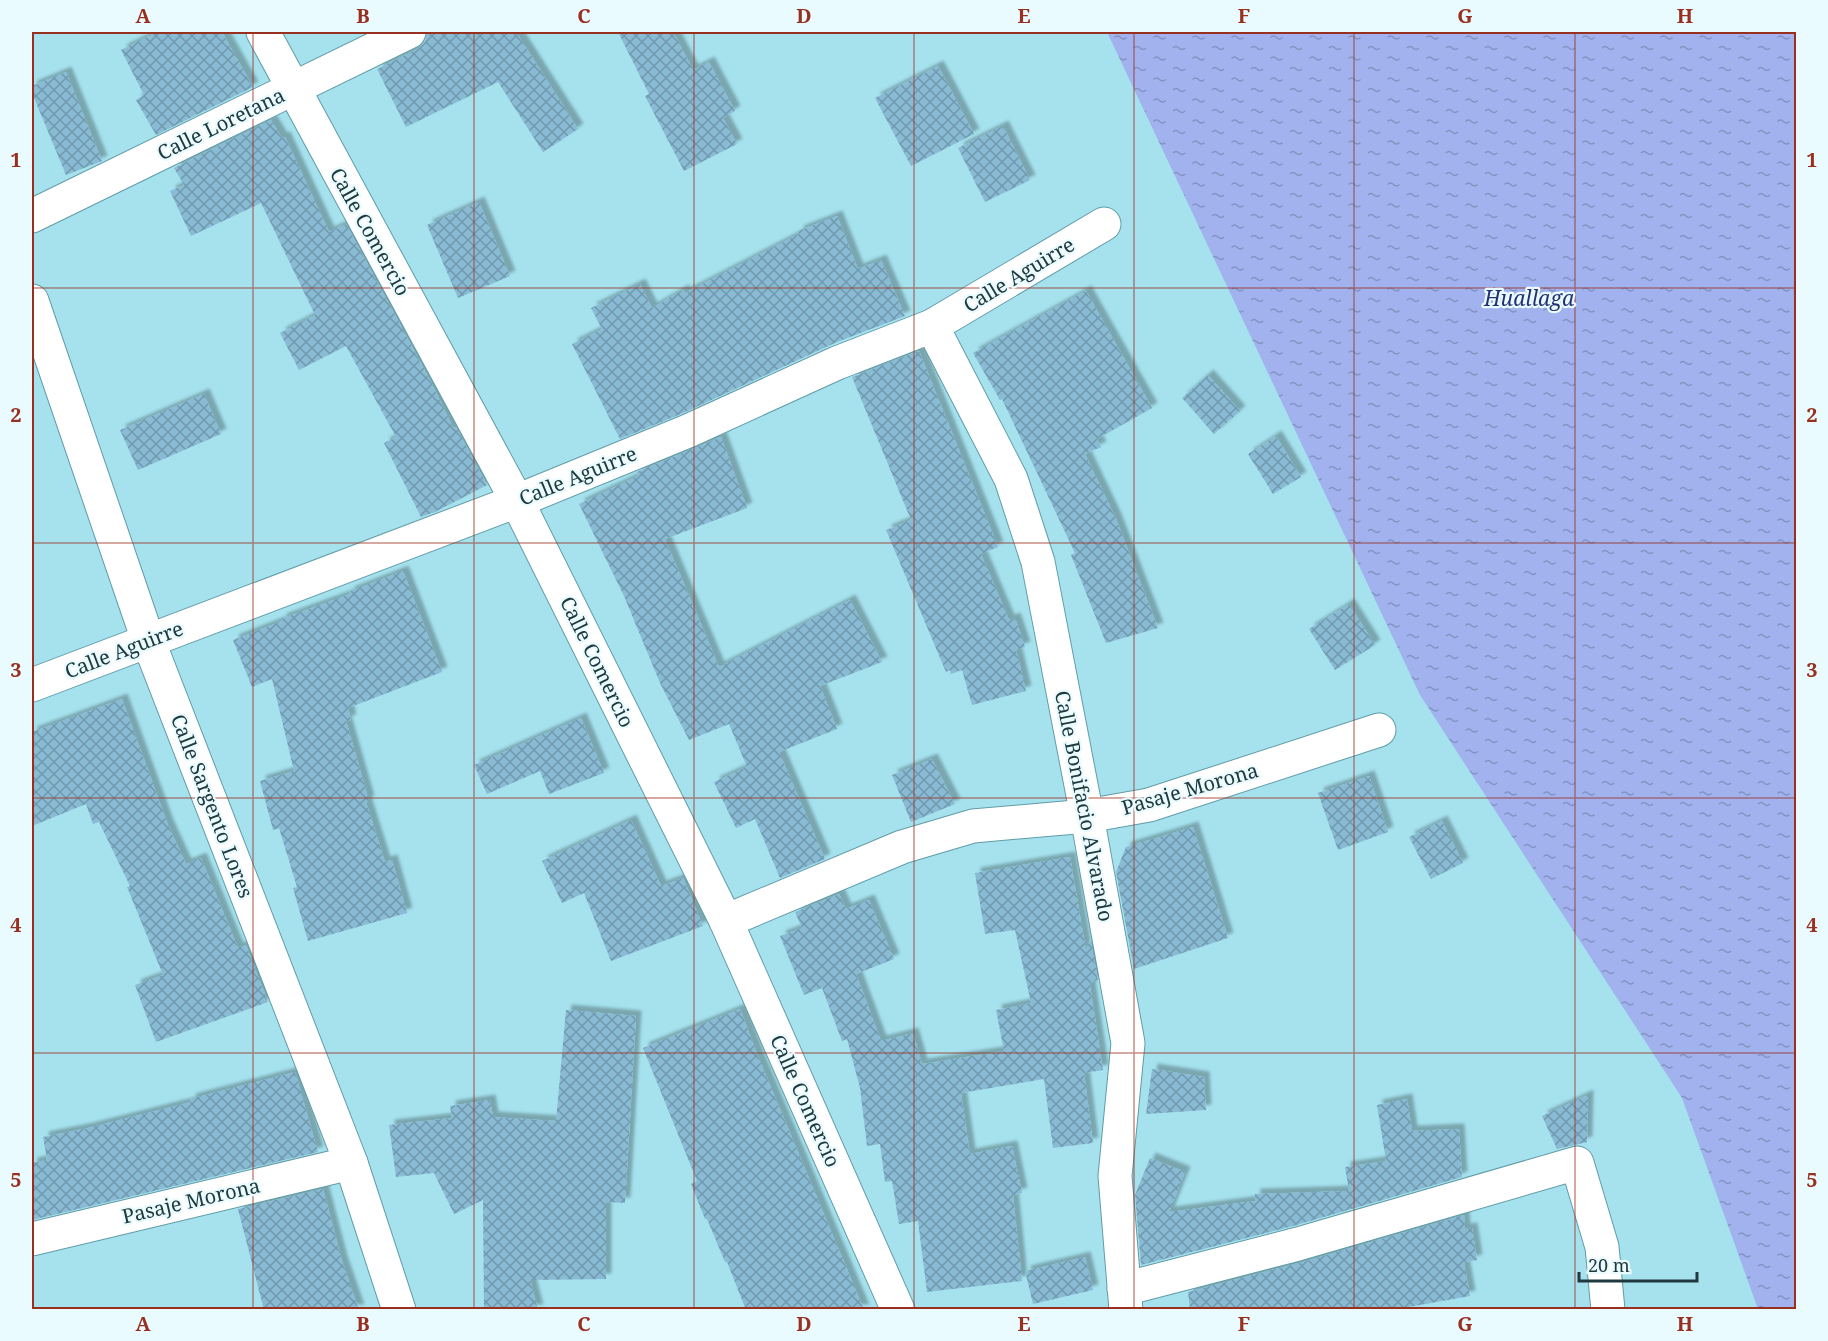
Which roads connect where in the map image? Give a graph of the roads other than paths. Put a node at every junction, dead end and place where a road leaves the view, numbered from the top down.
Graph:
1 (263, 32) edge
2 (409, 32) edge
3 (292, 89) junction
4 (32, 216) edge
5 (1104, 224) dead end
6 (32, 301) edge
7 (932, 326) junction
8 (517, 501) junction
9 (148, 640) junction
10 (32, 685) edge
11 (1379, 730) dead end
12 (1087, 816) junction
13 (726, 921) junction
14 (351, 1163) junction
15 (32, 1239) edge
16 (1125, 1299) edge
17 (399, 1310) edge
18 (898, 1310) edge
19 (1608, 1310) edge

1 - 3 street, Calle Comercio
2 - 3 street, Calle Loretana
3 - 4 street, Calle Loretana
3 - 8 street, Calle Comercio
5 - 7 street, Calle Aguirre
6 - 9 street, Calle Sargento Lores
7 - 8 street, Calle Aguirre
7 - 12 street, Calle Bonifacio Alvarado
8 - 9 street, Calle Aguirre
8 - 13 street, Calle Comercio
9 - 10 street, Calle Aguirre
9 - 14 street, Calle Sargento Lores
11 - 12 street, Pasaje Morona
12 - 13 street, Pasaje Morona
12 - 16 street, Calle Bonifacio Alvarado
13 - 18 street, Calle Comercio
14 - 15 street, Pasaje Morona
14 - 17 street, Calle Sargento Lores
16 - 19 street

